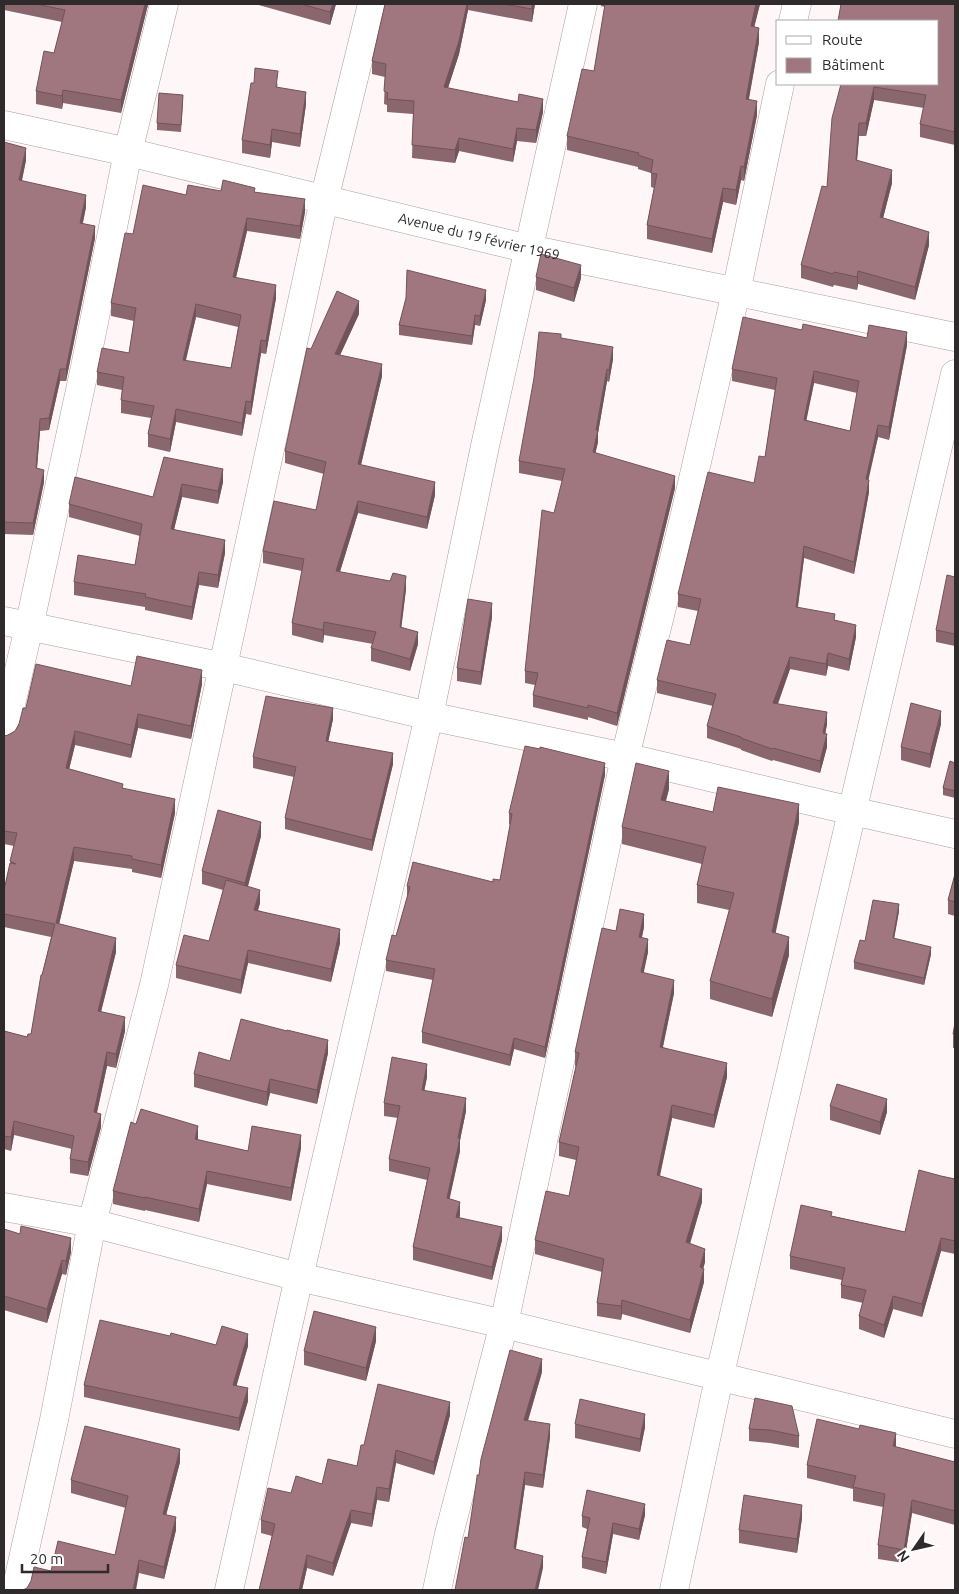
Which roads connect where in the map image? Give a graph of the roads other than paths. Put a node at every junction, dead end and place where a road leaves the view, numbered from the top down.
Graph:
1 (164, 4) edge
2 (372, 4) edge
3 (583, 4) edge
4 (796, 4) edge
5 (793, 20) edge
6 (780, 85) edge
7 (4, 125) edge
8 (128, 152) junction
9 (324, 200) junction
10 (529, 249) junction
11 (736, 292) junction
12 (955, 337) edge
13 (955, 374) edge
14 (16, 624) edge
15 (224, 667) junction
16 (429, 716) junction
17 (4, 734) edge
18 (625, 758) junction
19 (852, 811) junction
20 (955, 834) edge
21 (4, 1207) edge
22 (92, 1223) junction
23 (299, 1277) junction
24 (504, 1324) junction
25 (719, 1378) junction
26 (955, 1434) edge
27 (16, 1590) edge
28 (229, 1590) edge
29 (437, 1590) edge
30 (674, 1590) edge

1 - 8 street
2 - 9 street
3 - 10 street
4 - 5 street
6 - 11 street
7 - 8 street, Avenue du 19 février 1969
8 - 9 street, Avenue du 19 février 1969
8 - 14 street
9 - 10 street, Avenue du 19 février 1969
9 - 15 street
10 - 11 street, Avenue du 19 février 1969
10 - 16 street
11 - 12 street, Avenue du 19 février 1969
11 - 18 street
13 - 19 street
14 - 15 street
14 - 17 street
15 - 16 street
15 - 22 street
16 - 18 street
16 - 23 street
18 - 19 street
18 - 24 street
19 - 20 street
19 - 25 street
21 - 22 street
22 - 23 street
22 - 27 street
23 - 24 street
23 - 28 street
24 - 25 street
24 - 29 street
25 - 26 street
25 - 30 street

